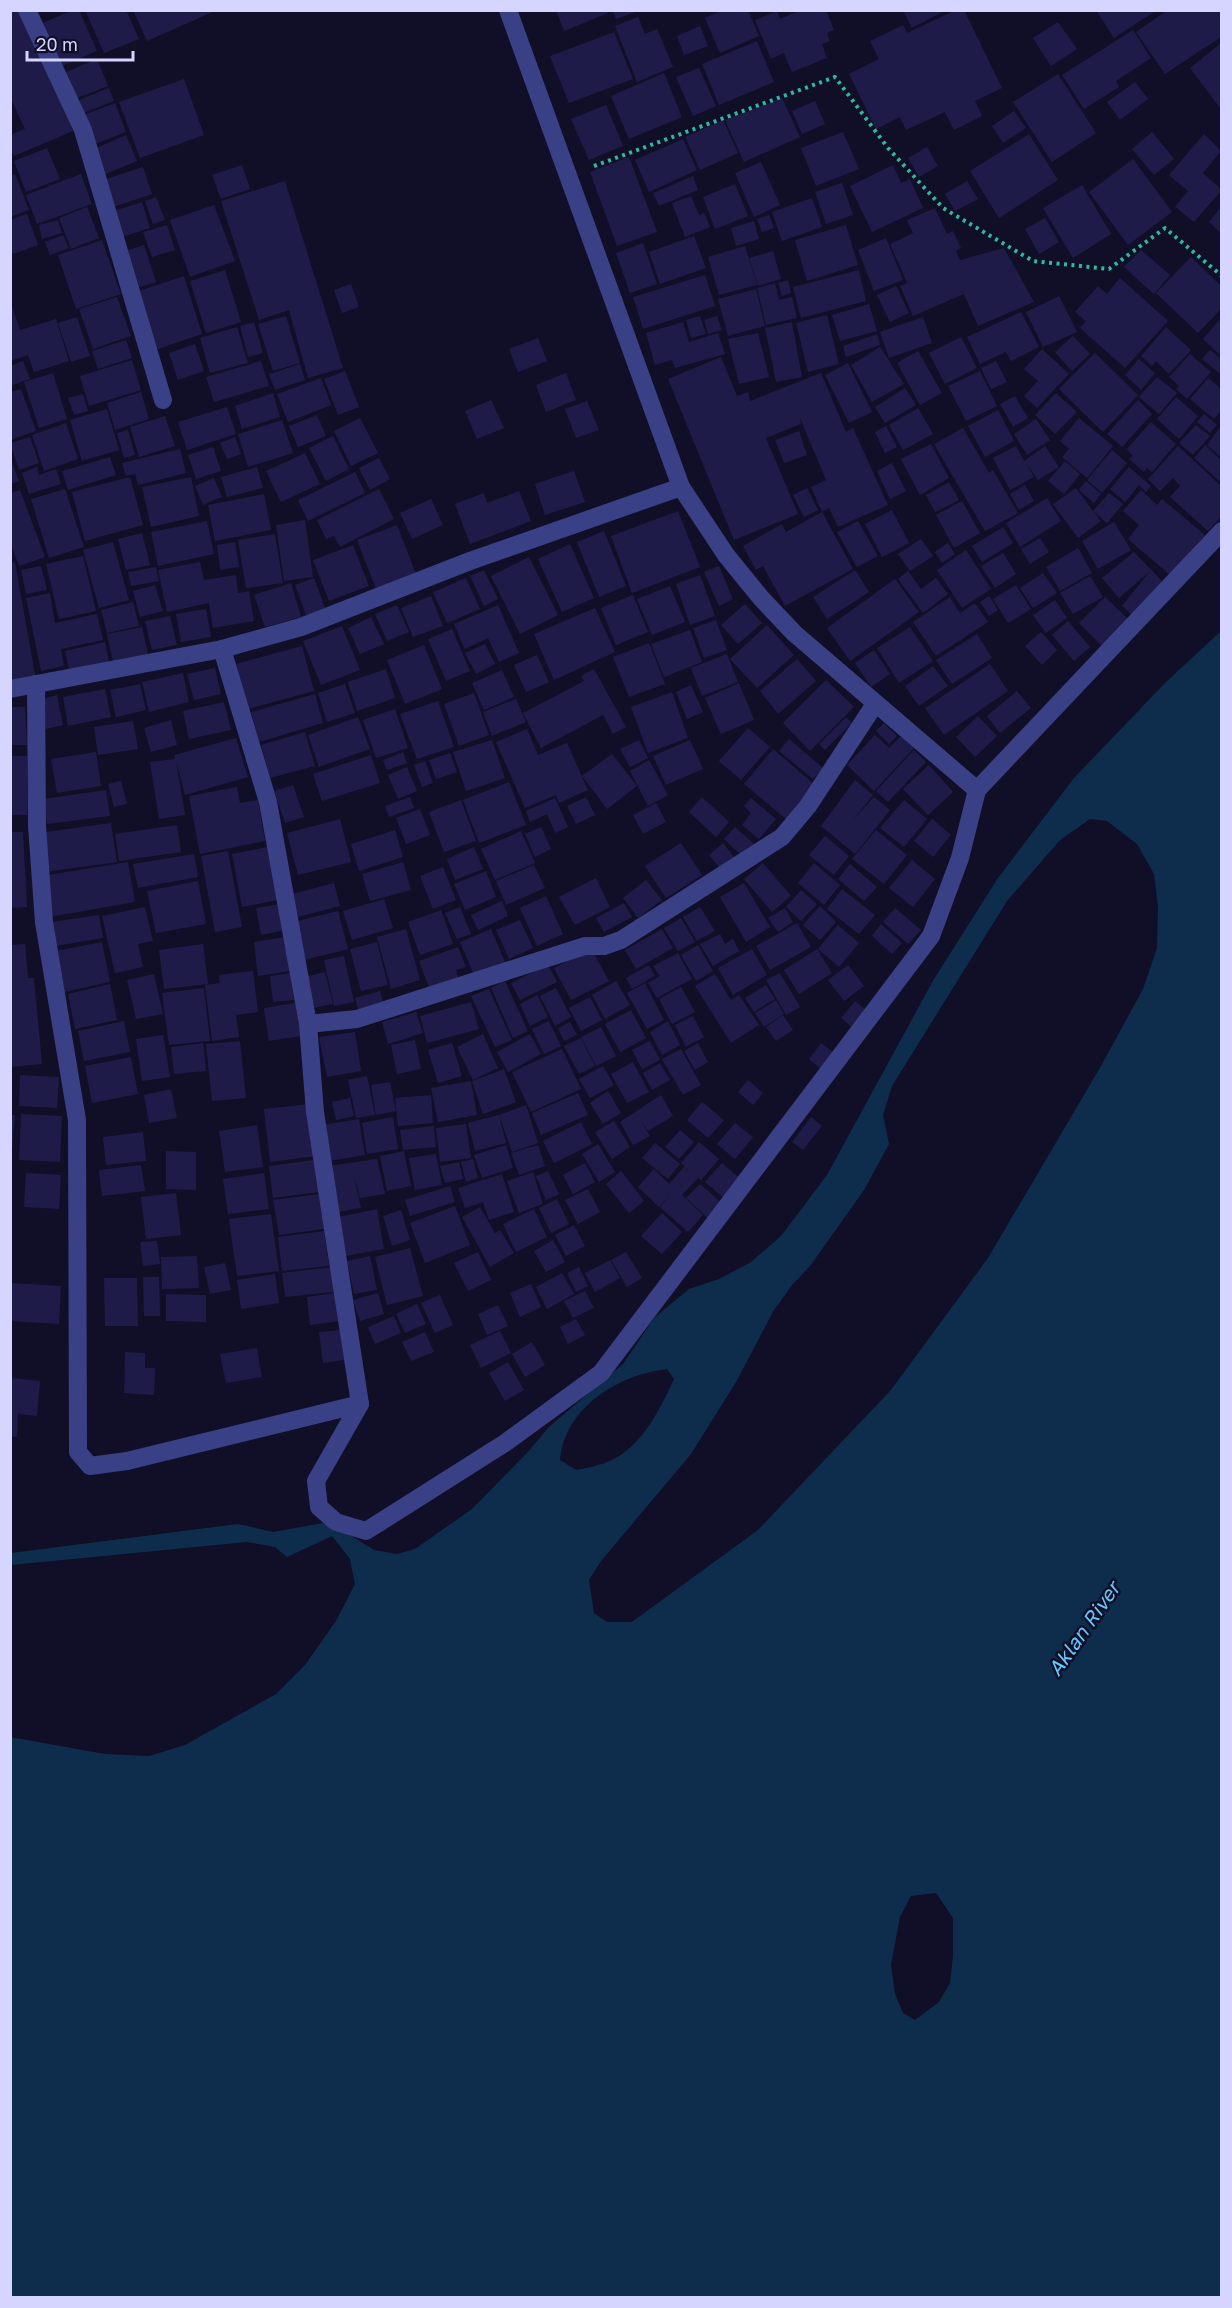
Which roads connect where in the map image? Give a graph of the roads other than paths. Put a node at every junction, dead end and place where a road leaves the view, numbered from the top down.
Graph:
1 (27, 10) edge
2 (508, 10) edge
3 (163, 400) dead end
4 (681, 487) junction
5 (1221, 531) edge
6 (222, 649) junction
7 (36, 684) junction
8 (10, 689) edge
9 (875, 704) junction
10 (977, 790) junction
11 (308, 1024) junction
12 (360, 1404) junction

1 - 3 street
2 - 4 street
4 - 6 street
4 - 9 street
5 - 10 street
6 - 7 street
6 - 11 street
7 - 8 street
7 - 12 street
9 - 10 street
9 - 11 street
10 - 12 street
11 - 12 street

